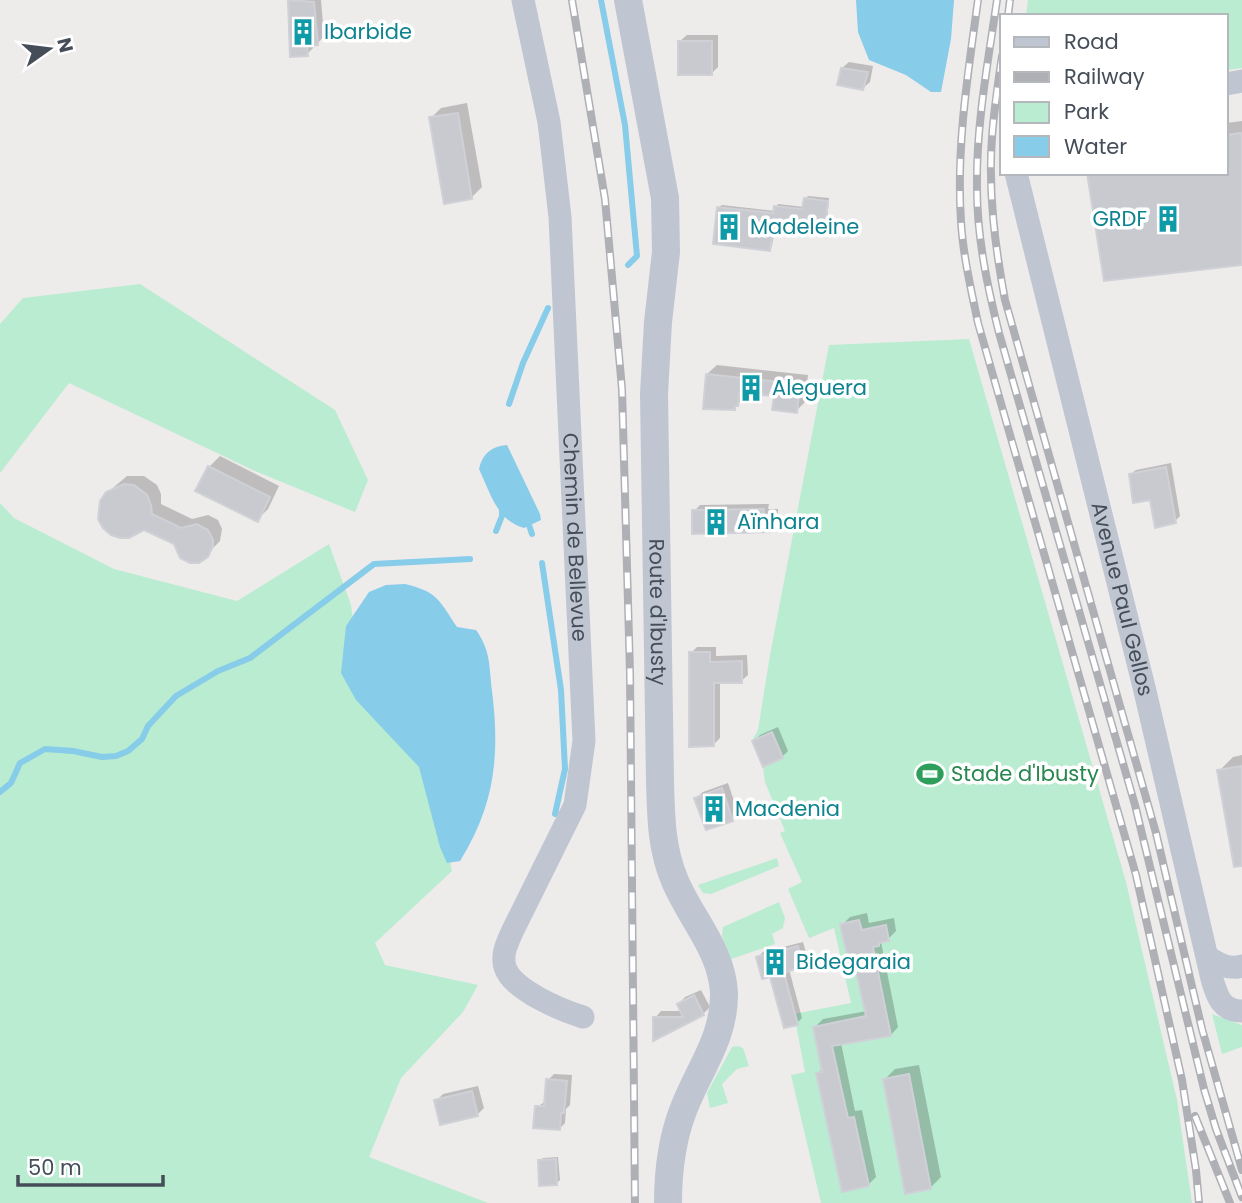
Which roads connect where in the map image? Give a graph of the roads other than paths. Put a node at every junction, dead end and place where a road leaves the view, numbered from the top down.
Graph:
1 (523, 0) edge
2 (628, 0) edge
3 (1017, 175) edge
4 (1208, 957) junction
5 (1242, 966) edge
6 (1242, 1011) edge
7 (583, 1017) dead end
8 (668, 1203) edge

1 - 7 street, Chemin de Bellevue
2 - 8 street, Route d'Ibusty
3 - 4 street, Avenue Paul Gellos
4 - 5 street
4 - 6 street, Avenue Paul Gellos

